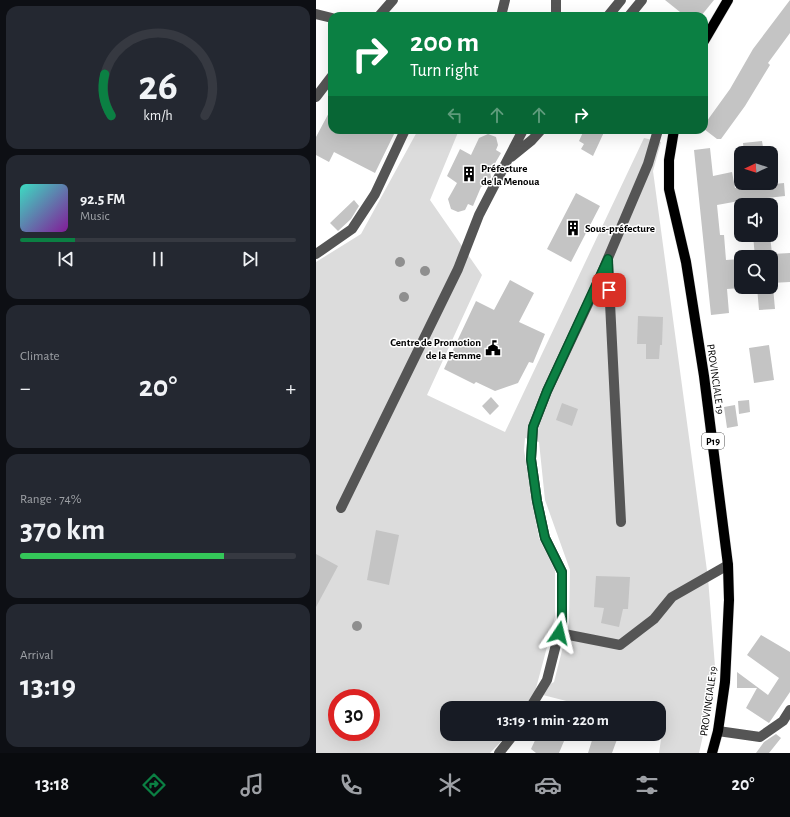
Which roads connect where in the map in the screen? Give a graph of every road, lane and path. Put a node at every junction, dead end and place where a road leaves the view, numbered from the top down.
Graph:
1 (393, 0) edge
2 (505, 0) edge
3 (556, 0) edge
4 (621, 0) edge
5 (642, 0) edge
6 (728, 0) edge
7 (382, 12) edge
8 (502, 12) edge
9 (556, 12) edge
10 (611, 12) edge
11 (632, 12) edge
12 (316, 14) edge
13 (328, 17) edge
14 (708, 34) edge
15 (328, 81) edge
16 (316, 97) edge
17 (403, 134) edge
18 (521, 134) edge
19 (537, 134) edge
20 (657, 134) edge
21 (673, 134) edge
22 (509, 158) junction
23 (316, 254) edge
24 (608, 259) junction
25 (341, 508) dead end
26 (621, 522) dead end
27 (728, 565) junction
28 (559, 633) junction
29 (534, 701) edge
30 (790, 710) edge
31 (718, 731) junction
32 (508, 741) edge
33 (499, 753) edge
34 (712, 753) edge

1 - 7 street
2 - 8 street
3 - 9 street
4 - 10 street
5 - 11 street
6 - 14 main road
12 - 13 street
15 - 16 street
17 - 23 street
18 - 22 street
19 - 22 street
20 - 24 street
21 - 27 main road, PROVINCIALE 19 / P19
22 - 25 street
24 - 26 street
24 - 28 street
27 - 28 street
27 - 31 main road, PROVINCIALE 19 / P19
28 - 29 street
30 - 31 street
31 - 34 main road, PROVINCIALE 19 / P19
32 - 33 street

